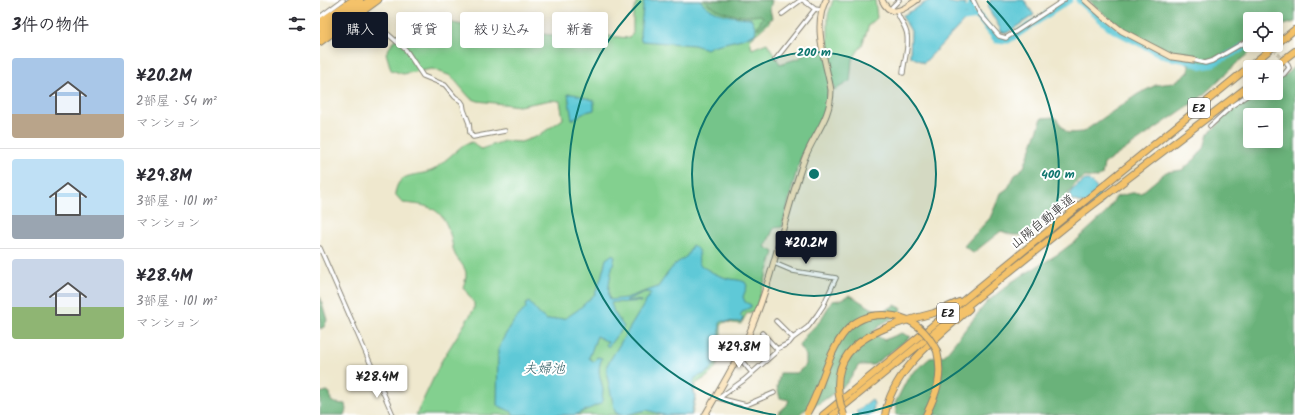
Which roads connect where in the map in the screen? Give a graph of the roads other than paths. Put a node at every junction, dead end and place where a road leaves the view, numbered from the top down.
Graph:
1 (343, 0) edge
2 (352, 0) edge
3 (360, 0) edge
4 (370, 0) edge
5 (378, 0) edge
6 (802, 0) edge
7 (826, 0) edge
8 (882, 0) edge
9 (899, 0) edge
10 (917, 0) edge
11 (973, 0) edge
12 (1064, 0) edge
13 (1085, 0) edge
14 (815, 9) junction
15 (333, 10) junction
16 (821, 10) junction
17 (891, 10) junction
18 (897, 11) junction
19 (363, 12) edge
20 (782, 14) dead end
21 (320, 17) edge
22 (320, 22) edge
23 (320, 28) edge
24 (1294, 30) dead end
25 (332, 34) edge
26 (388, 34) edge
27 (320, 35) edge
28 (320, 42) edge
29 (1243, 43) edge
30 (1295, 52) edge
31 (775, 60) dead end
32 (1193, 60) joint
33 (1283, 61) edge
34 (1287, 63) dead end
35 (903, 73) dead end
36 (1283, 74) edge
37 (1243, 90) edge
38 (1243, 99) edge
39 (1210, 126) dead end
40 (504, 131) dead end
41 (320, 248) edge
42 (774, 263) junction
43 (1006, 275) junction
44 (964, 300) junction
45 (776, 321) dead end
46 (762, 333) dead end
47 (793, 338) junction
48 (777, 349) junction
49 (738, 356) junction
50 (752, 373) junction
51 (774, 393) dead end
52 (717, 397) junction
53 (806, 414) edge
54 (392, 415) edge
55 (705, 415) edge
56 (823, 415) edge
57 (833, 415) edge
58 (844, 415) edge
59 (885, 415) edge
60 (926, 415) edge

1 - 15 street
2 - 15 highway
3 - 23 highway
4 - 27 highway
5 - 19 highway
6 - 14 street
6 - 20 street
7 - 16 street
8 - 17 street
9 - 17 street
10 - 18 street
11 - 12 street
13 - 32 street
14 - 16 street
14 - 31 street
15 - 21 street
15 - 22 highway
16 - 42 street
17 - 18 street
18 - 35 street
24 - 44 highway, 山陽自動車道 / E2
25 - 28 highway
26 - 40 street
29 - 32 street
30 - 33 highway
34 - 36 street
37 - 43 highway, 山陽自動車道 / E2
38 - 39 street
41 - 54 street
42 - 47 street
42 - 49 street
43 - 57 highway, 山陽自動車道 / E2
43 - 59 highway
44 - 56 highway, 山陽自動車道 / E2
44 - 58 highway, bridge
45 - 47 street
46 - 48 street
47 - 48 street
48 - 50 street
49 - 50 street
49 - 52 street
50 - 52 street
51 - 52 street
52 - 55 street
53 - 60 highway, bridge

